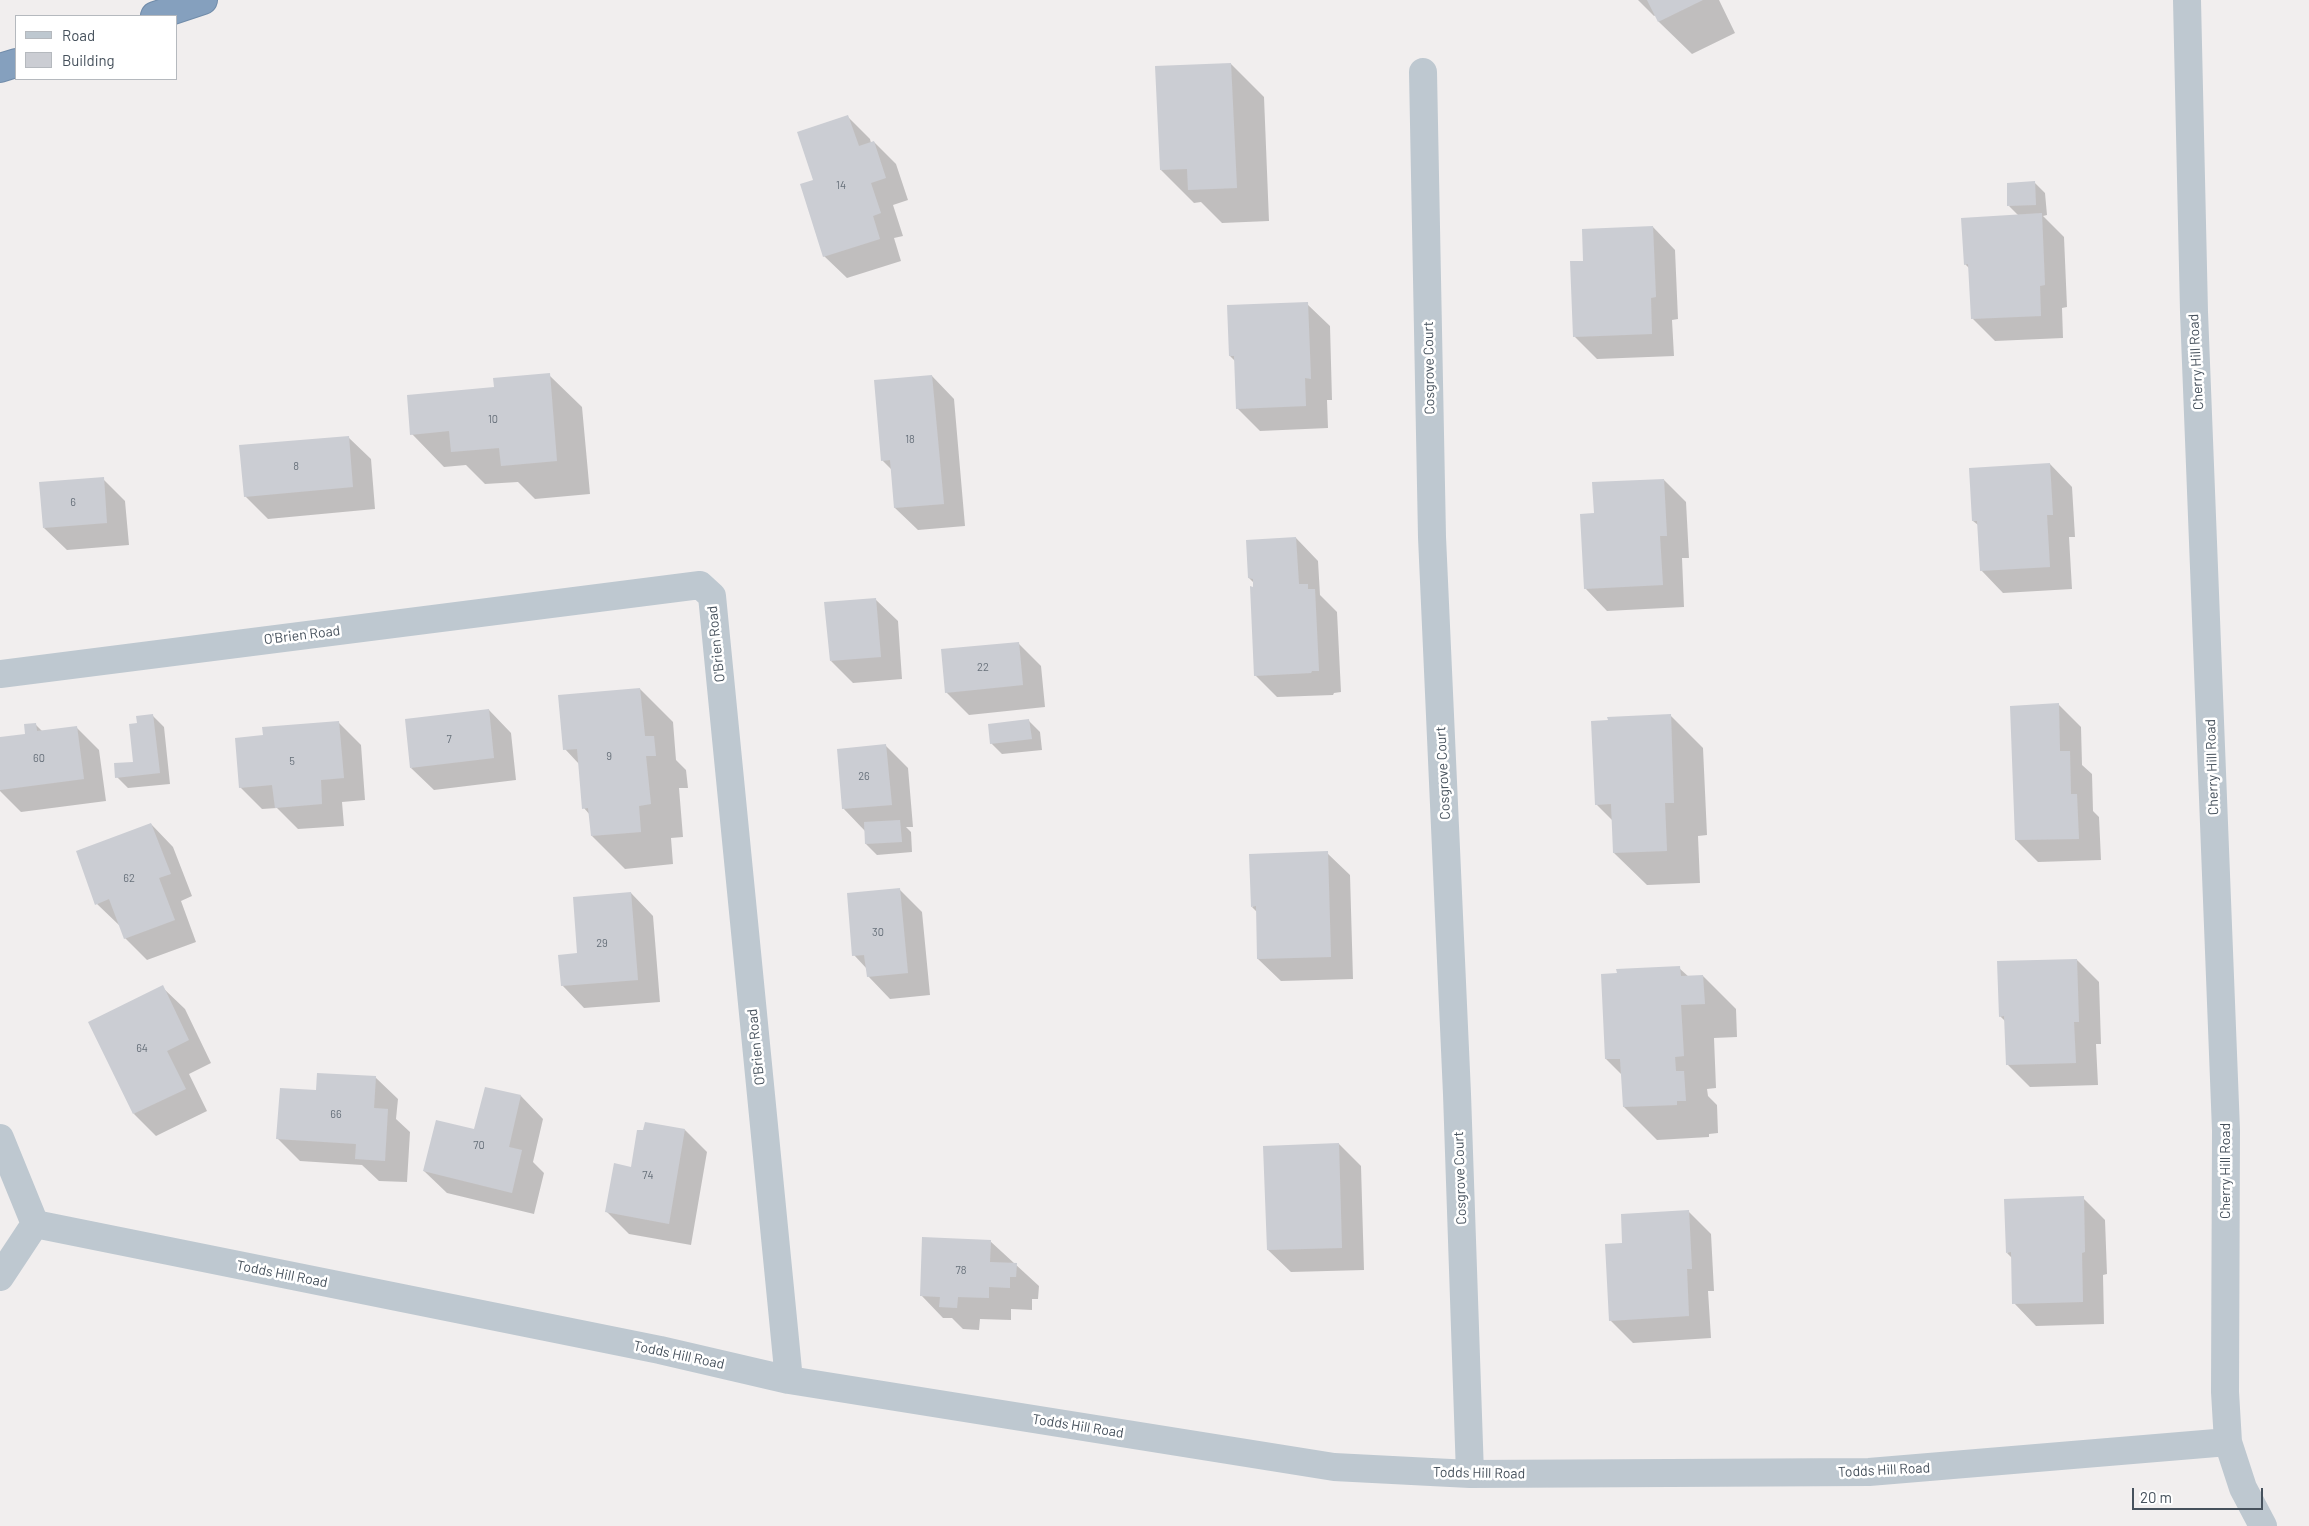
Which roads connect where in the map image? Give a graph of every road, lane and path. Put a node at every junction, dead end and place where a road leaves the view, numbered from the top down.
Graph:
1 (203, 0) edge
2 (2187, 0) edge
3 (158, 15) edge
4 (15, 63) edge
5 (0, 68) edge
6 (1423, 72) dead end
7 (0, 674) edge
8 (0, 1138) edge
9 (35, 1224) junction
10 (0, 1277) edge
11 (789, 1380) junction
12 (2228, 1442) junction
13 (1470, 1474) junction
14 (2263, 1526) edge

1 - 3 highway
2 - 12 street, Cherry Hill Road
4 - 5 highway
6 - 13 street, Cosgrove Court
7 - 11 street, O'Brien Road
8 - 9 street
9 - 10 street
9 - 11 street, Todds Hill Road
11 - 13 street, Todds Hill Road
12 - 13 street, Todds Hill Road
12 - 14 street, Cherry Hill Road

